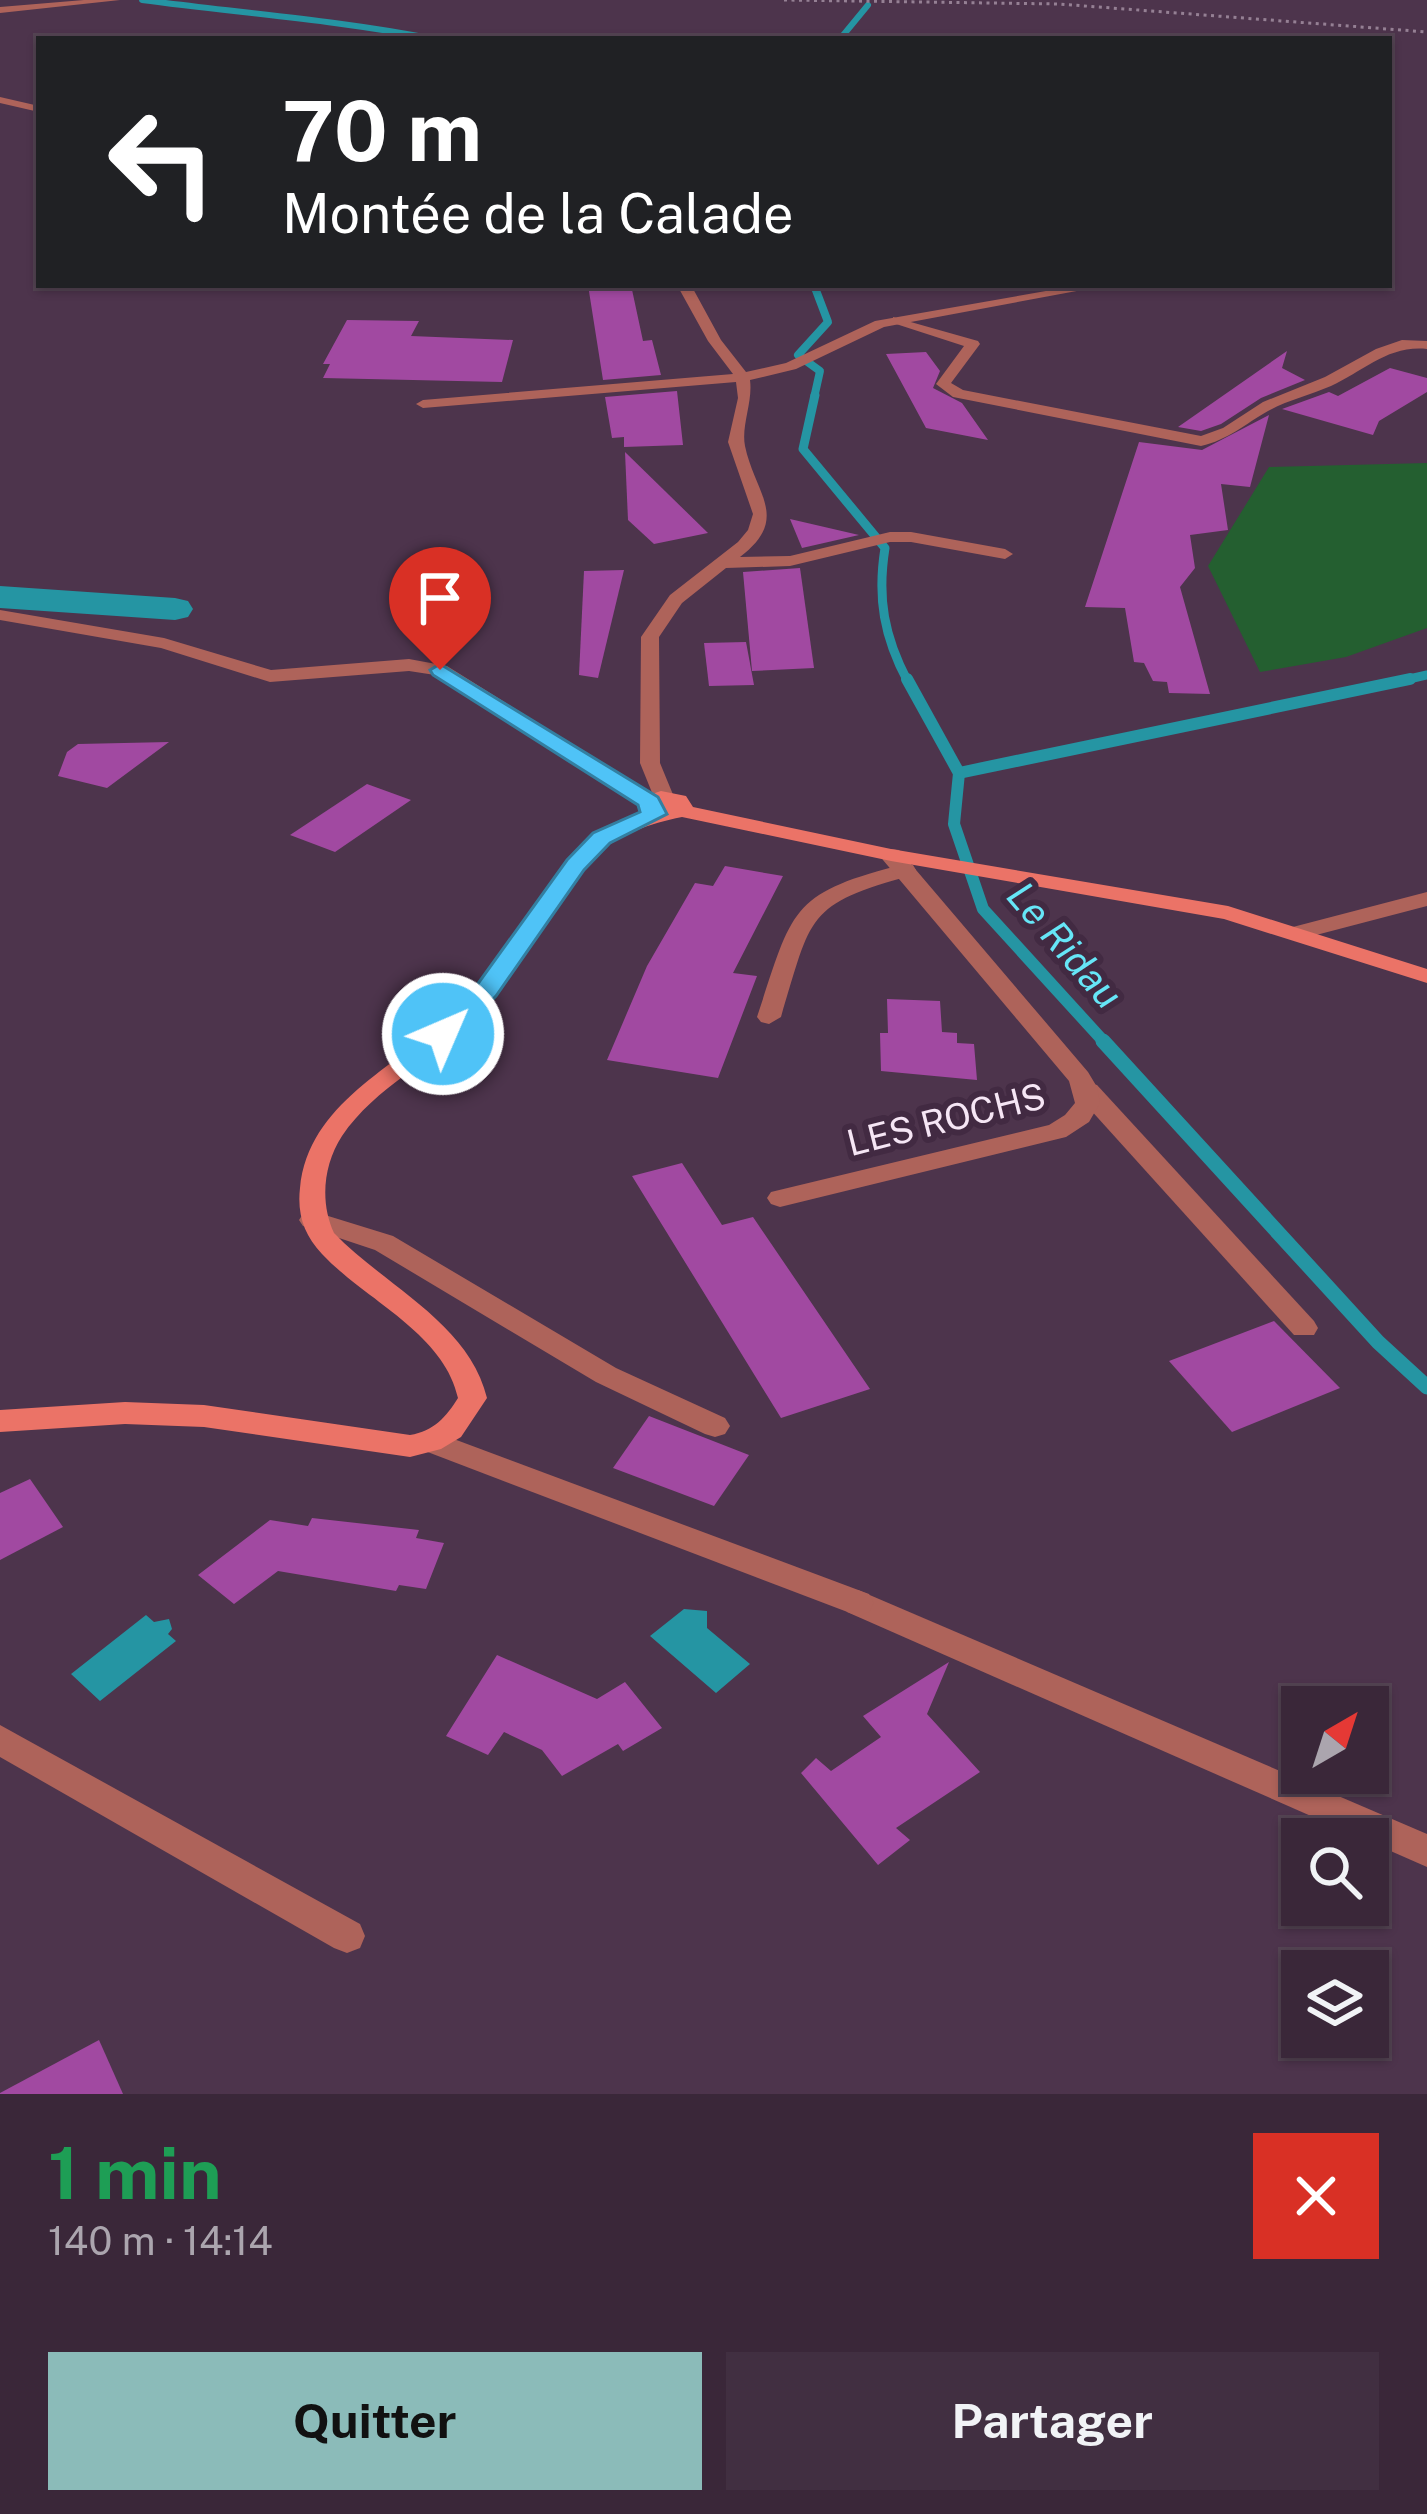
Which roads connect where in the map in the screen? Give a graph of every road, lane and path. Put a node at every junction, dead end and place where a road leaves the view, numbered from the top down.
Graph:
1 (115, 0) edge
2 (784, 0) edge
3 (0, 10) edge
4 (1427, 32) edge
5 (0, 100) edge
6 (36, 108) edge
7 (686, 288) edge
8 (1085, 288) edge
9 (898, 320) junction
10 (1427, 345) edge
11 (743, 377) junction
12 (423, 404) dead end
13 (1005, 554) dead end
14 (723, 563) junction
15 (0, 615) edge
16 (663, 806) junction
17 (898, 863) junction
18 (1427, 899) edge
19 (1297, 933) junction
20 (1427, 976) edge
21 (769, 1017) dead end
22 (1088, 1091) junction
23 (780, 1198) dead end
24 (312, 1220) junction
25 (1304, 1328) dead end
26 (0, 1421) edge
27 (715, 1426) dead end
28 (435, 1443) junction
29 (0, 1740) edge
30 (1427, 1851) edge
31 (346, 1936) dead end

1 - 3 street
2 - 4 path
5 - 6 street
7 - 11 street
8 - 9 street
9 - 10 street
9 - 11 street
11 - 12 street
11 - 14 street
13 - 14 street
14 - 16 street
15 - 16 street
16 - 17 street
16 - 24 street
17 - 19 street
17 - 21 street
17 - 22 street, LES ROCHS
18 - 19 street
19 - 20 street
22 - 23 street, LES ROCHS
22 - 25 street
24 - 27 street
24 - 28 street
26 - 28 street
28 - 30 street
29 - 31 street

